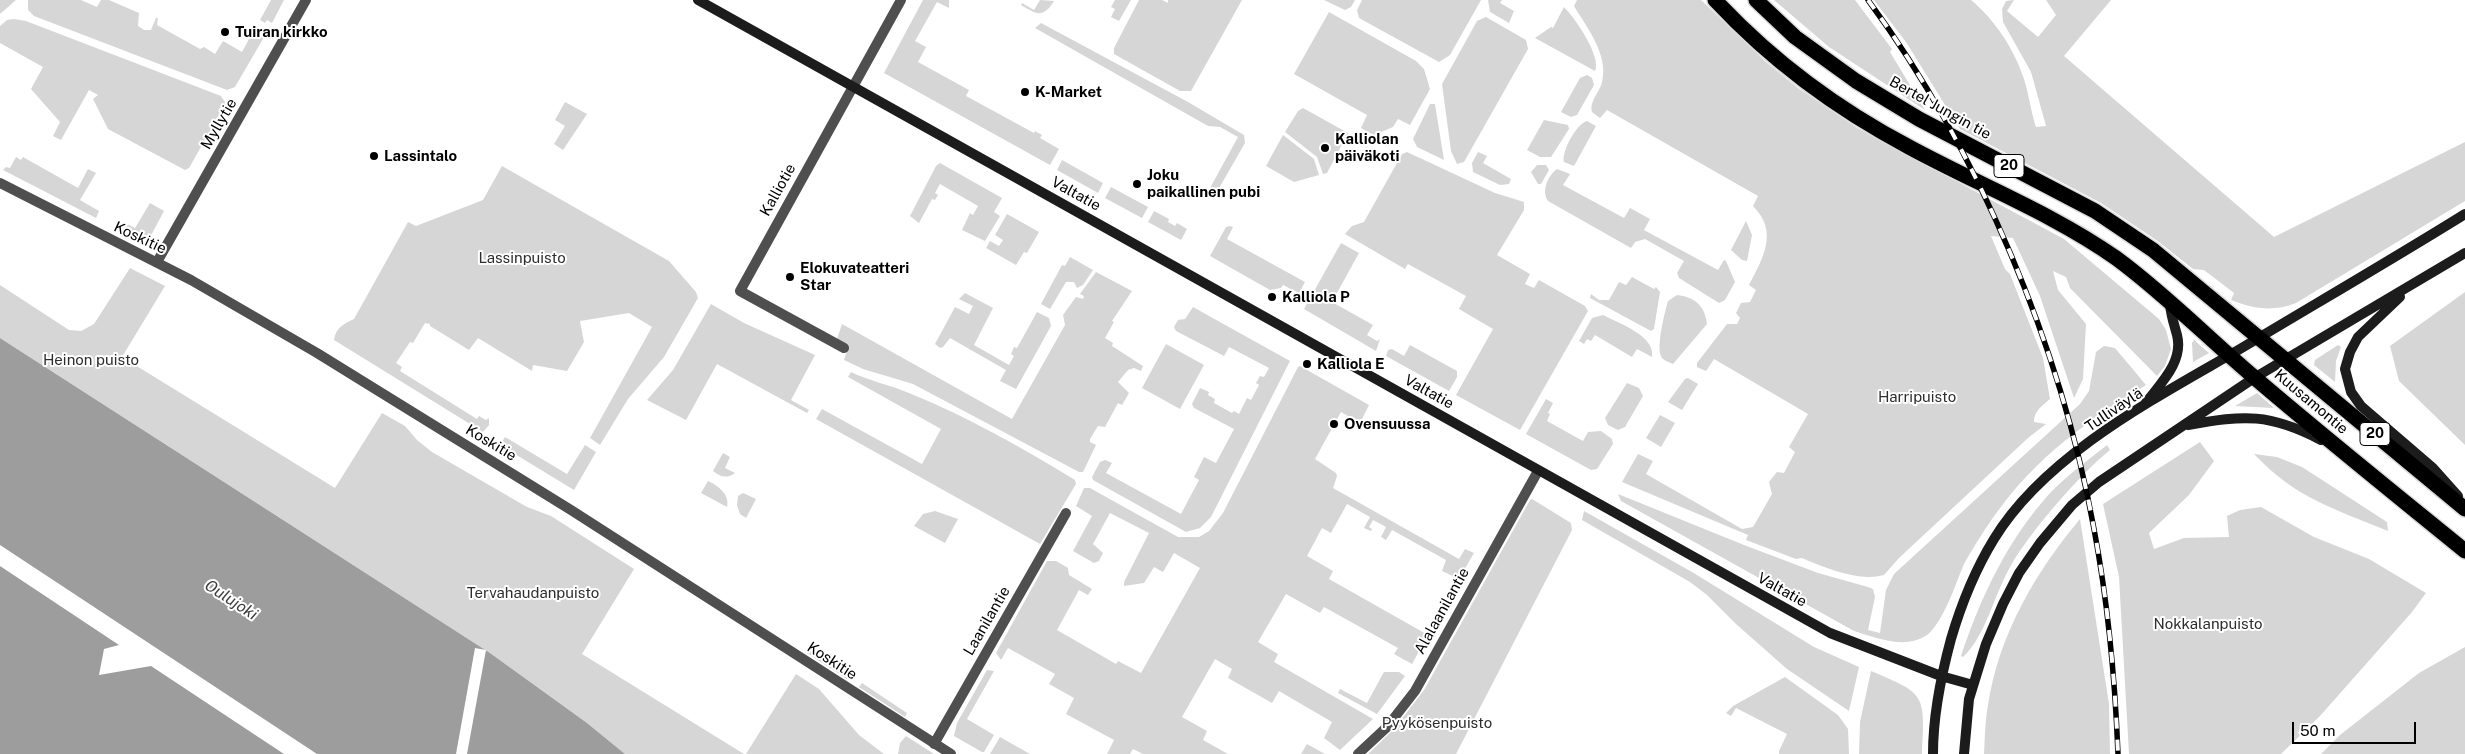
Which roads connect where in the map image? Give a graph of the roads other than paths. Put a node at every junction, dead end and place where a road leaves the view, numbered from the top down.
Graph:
1 (306, 0) edge
2 (698, 0) edge
3 (900, 0) edge
4 (1715, 0) edge
5 (1756, 0) edge
6 (853, 85) junction
7 (0, 183) edge
8 (2465, 214) edge
9 (2465, 253) edge
10 (158, 262) junction
11 (2413, 286) junction
12 (2170, 304) junction
13 (2259, 338) junction
14 (844, 348) dead end
15 (2229, 356) junction
16 (2284, 359) junction
17 (2254, 378) junction
18 (2141, 409) junction
19 (2185, 426) junction
20 (2341, 450) junction
21 (1538, 471) junction
22 (2465, 504) edge
23 (2465, 509) edge
24 (1066, 513) dead end
25 (2465, 551) edge
26 (1941, 676) junction
27 (1973, 685) junction
28 (934, 744) junction
29 (951, 754) edge
30 (1358, 754) edge
31 (1933, 754) edge
32 (1964, 754) edge

1 - 10 street, Myllytie
2 - 6 main road, Valtatie
3 - 6 street, Kalliotie
4 - 12 highway, 20
5 - 13 highway, Bertel Jungin tie / 20
6 - 14 street, Kalliotie
6 - 21 main road, Valtatie
7 - 10 street, Koskitie
8 - 13 main road, Tulliväylä
9 - 11 main road
10 - 28 street, Koskitie
11 - 16 main road
11 - 22 main road
12 - 15 highway, 20
12 - 18 main road
13 - 15 main road, Tulliväylä
13 - 16 highway, Bertel Jungin tie / 20
15 - 17 highway, Kuusamontie / 20
15 - 18 main road, Tulliväylä
16 - 17 main road
16 - 23 highway, Kuusamontie / 20
17 - 19 main road
17 - 20 highway, Kuusamontie / 20
18 - 26 main road, Tulliväylä
19 - 20 main road
19 - 27 main road
20 - 25 highway, Kuusamontie / 20
21 - 26 main road, Valtatie
21 - 30 street, Alalaanilantie
24 - 28 street, Laanilantie
26 - 27 main road, Valtatie
26 - 31 main road, Tulliväylä
27 - 32 main road
28 - 29 street, Koskitie

